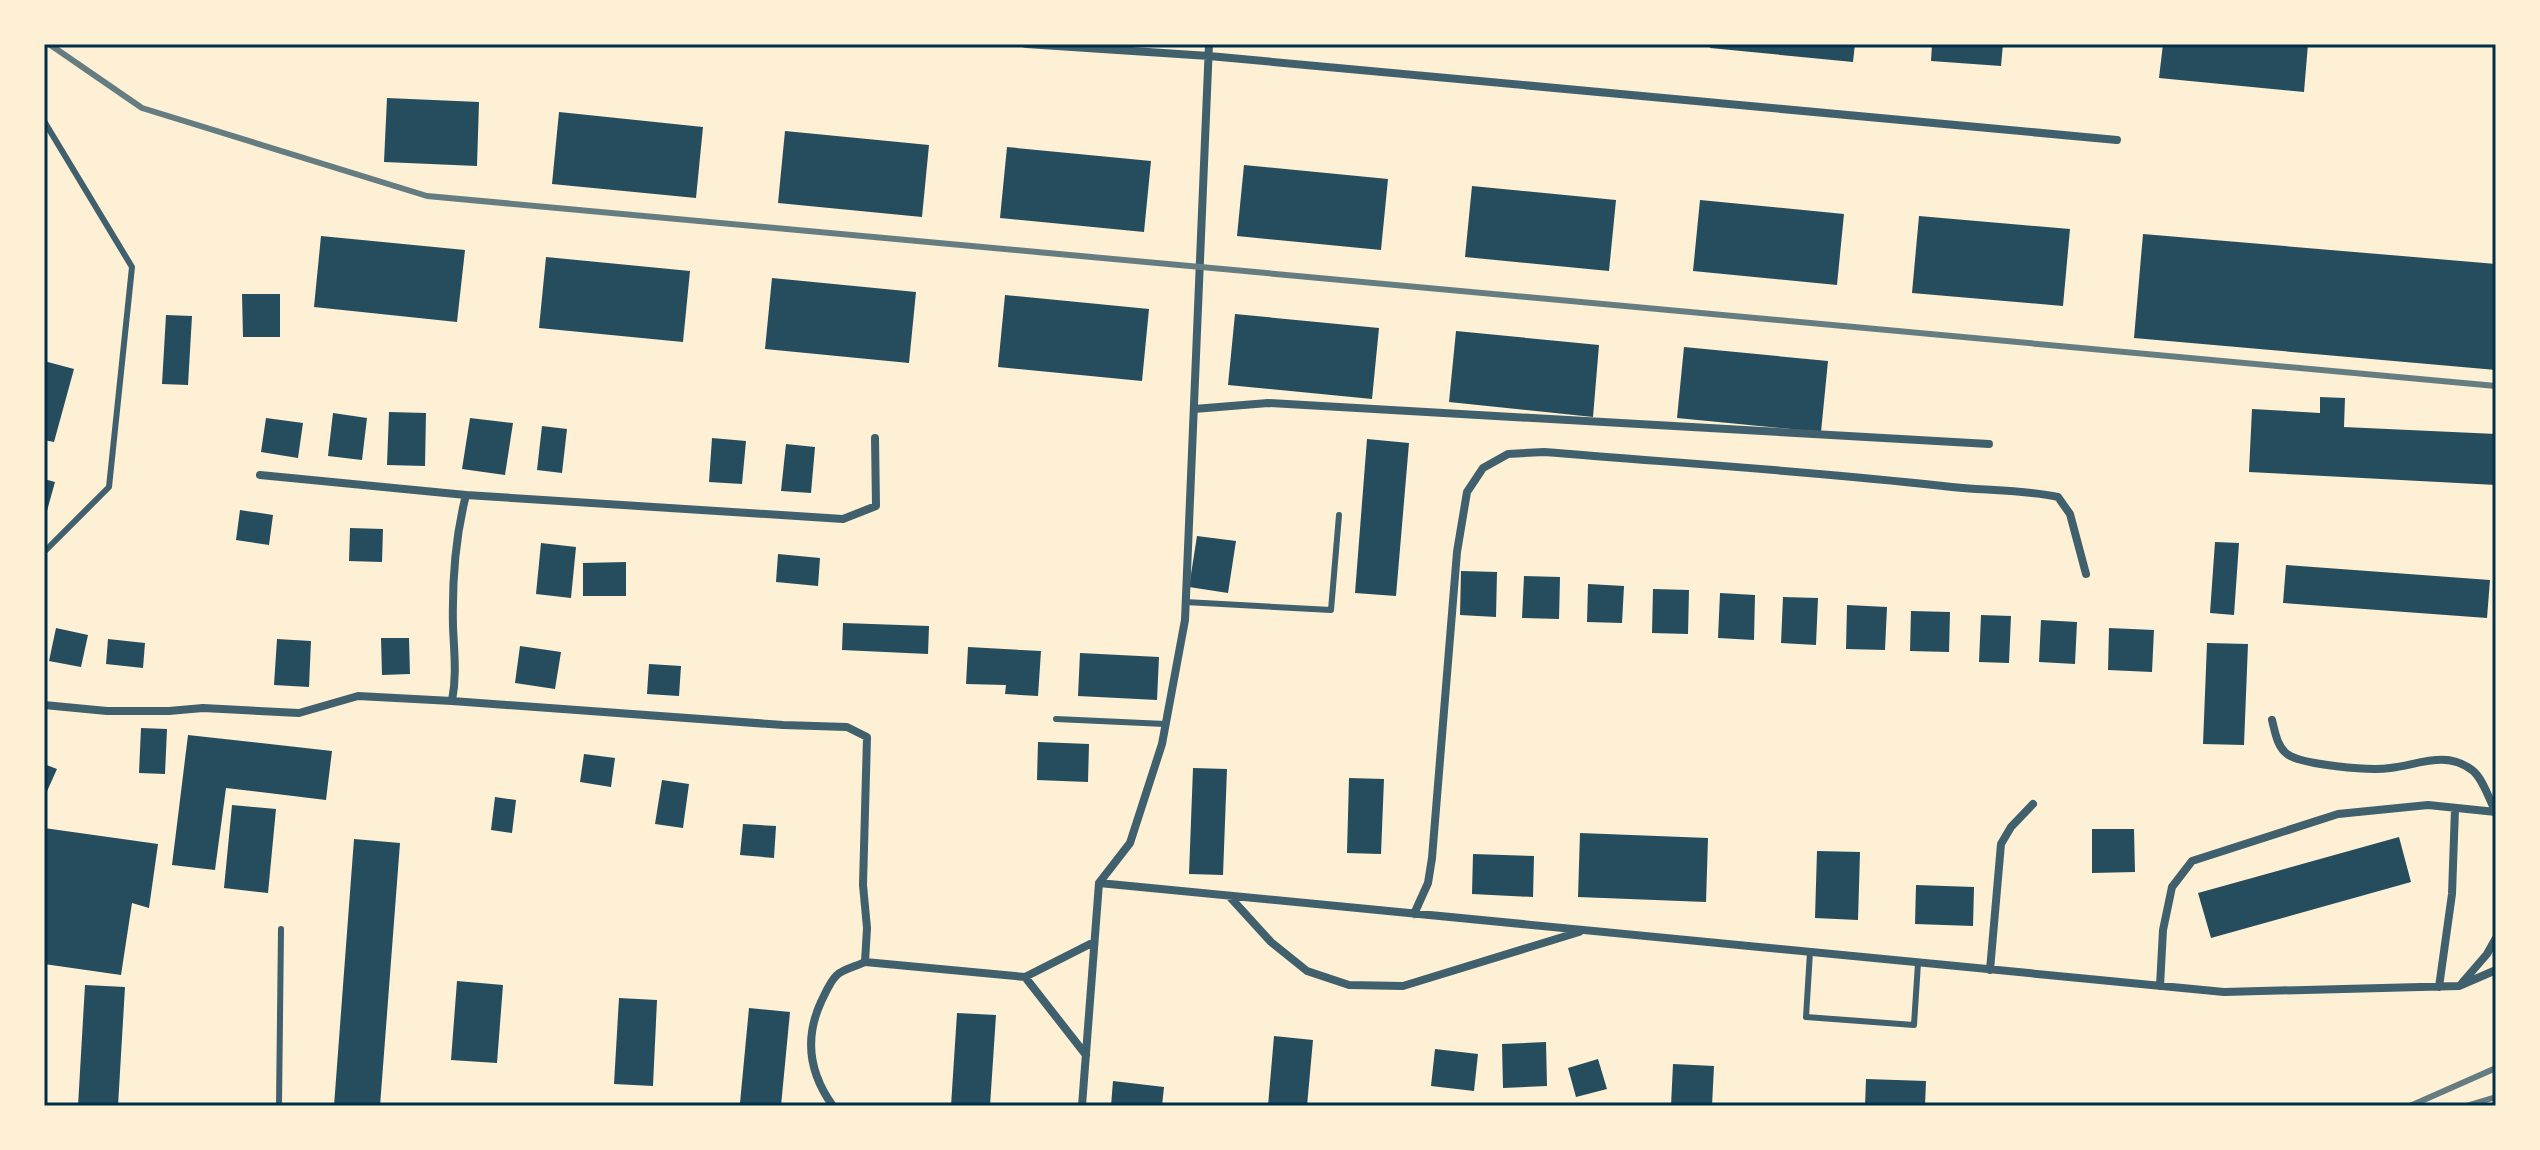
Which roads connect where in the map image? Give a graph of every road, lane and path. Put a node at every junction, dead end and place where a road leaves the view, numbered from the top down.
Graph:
1 (1026, 44) edge
2 (1209, 44) edge
3 (1209, 56) junction
4 (44, 121) edge
5 (2117, 140) dead end
6 (1194, 409) junction
7 (875, 438) dead end
8 (1989, 444) dead end
9 (260, 475) dead end
10 (466, 495) junction
11 (1339, 515) dead end
12 (44, 552) edge
13 (2086, 574) dead end
14 (1185, 602) junction
15 (452, 701) junction
16 (44, 705) edge
17 (1056, 719) dead end
18 (2272, 720) dead end
19 (1165, 724) junction
20 (2033, 804) dead end
21 (2455, 809) junction
22 (1099, 883) junction
23 (1229, 896) junction
24 (1414, 914) junction
25 (281, 929) dead end
26 (1583, 930) junction
27 (2496, 938) edge
28 (1094, 942) junction
29 (1810, 952) junction
30 (865, 962) junction
31 (1918, 963) junction
32 (1990, 970) junction
33 (2496, 970) edge
34 (1025, 977) junction
35 (2160, 986) junction
36 (2459, 986) junction
37 (2439, 987) junction
38 (1086, 1055) junction
39 (279, 1106) edge
40 (833, 1106) edge
41 (1082, 1106) edge

1 - 3 street
2 - 3 street
3 - 5 street
3 - 6 street
4 - 12 lane
6 - 8 street
6 - 14 street
7 - 10 street
9 - 10 street
10 - 15 street
11 - 14 lane
13 - 24 street
14 - 19 street
15 - 16 street
15 - 30 street
17 - 19 lane
18 - 21 street
19 - 22 street
20 - 32 street
21 - 35 street
21 - 37 street
22 - 23 street
22 - 28 street
23 - 24 street
23 - 26 street
24 - 26 street
25 - 39 lane
26 - 29 street
27 - 36 street
28 - 34 street
28 - 38 street
29 - 31 street
29 - 31 lane
30 - 34 street
30 - 40 street
31 - 32 street
32 - 35 street
33 - 36 street
34 - 38 street
35 - 37 street
36 - 37 street
38 - 41 street

